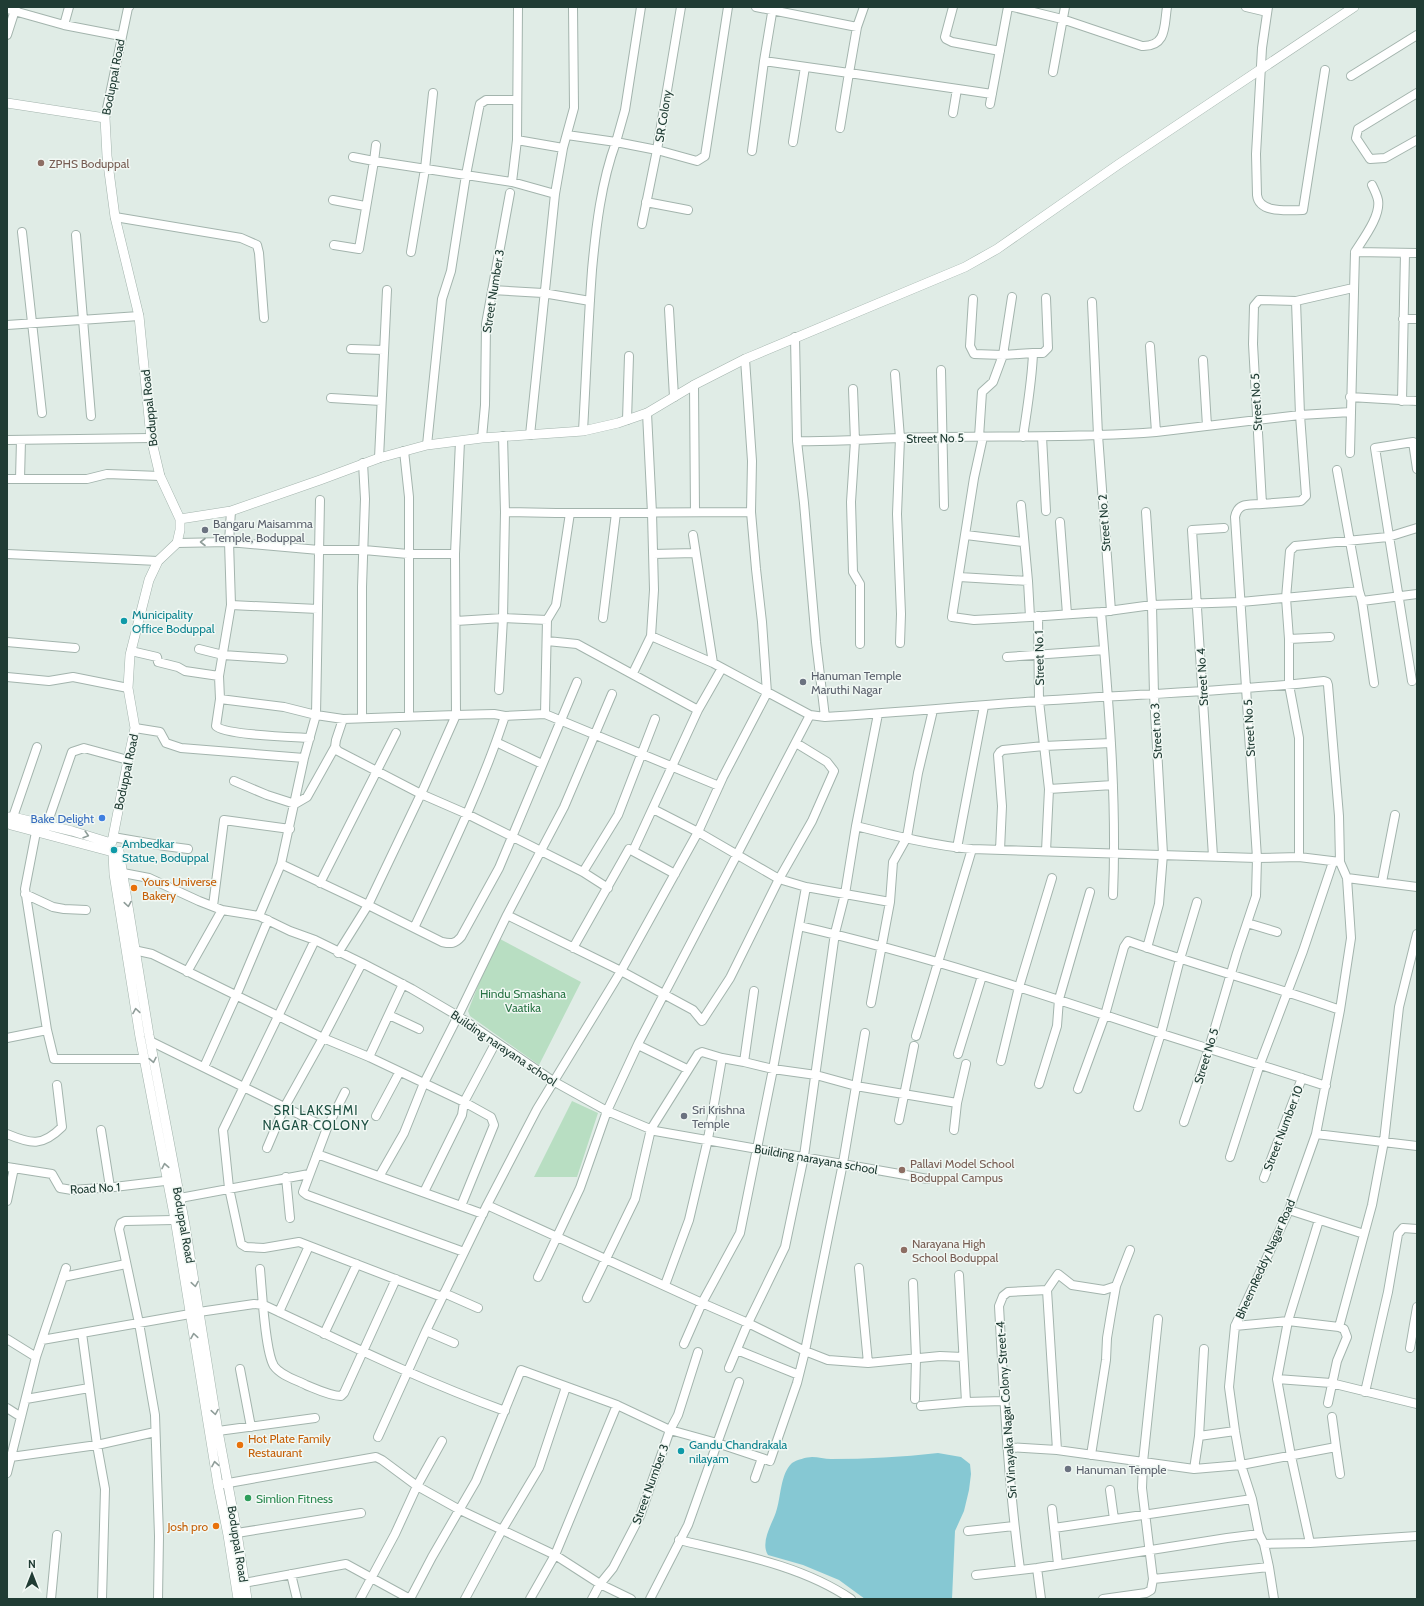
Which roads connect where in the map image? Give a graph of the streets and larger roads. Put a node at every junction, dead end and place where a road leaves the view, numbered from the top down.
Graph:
1 (69, 7) edge
2 (128, 7) edge
3 (518, 7) edge
4 (574, 7) edge
5 (642, 7) edge
6 (680, 7) edge
7 (728, 7) edge
8 (756, 7) edge
9 (864, 7) edge
10 (953, 7) edge
11 (1008, 7) edge
12 (1013, 7) edge
13 (1064, 7) edge
14 (1167, 7) edge
15 (1246, 7) edge
16 (1354, 7) edge
17 (772, 8) edge
18 (12, 9) edge
19 (1268, 9) edge
20 (1062, 19) junction
21 (64, 24) junction
22 (857, 27) junction
23 (7, 35) edge
24 (121, 36) junction
25 (1416, 39) edge
26 (1000, 51) junction
27 (764, 61) junction
28 (805, 67) junction
29 (1262, 69) junction
30 (1324, 70) dead end
31 (1053, 72) dead end
32 (849, 73) junction
33 (1350, 76) dead end
34 (958, 89) junction
35 (433, 93) dead end
36 (1417, 93) edge
37 (992, 94) junction
38 (517, 100) junction
39 (7, 103) edge
40 (990, 104) dead end
41 (953, 113) dead end
42 (105, 118) junction
43 (840, 128) dead end
44 (567, 135) junction
45 (516, 140) junction
46 (1417, 140) edge
47 (616, 142) junction
48 (794, 142) dead end
49 (376, 145) dead end
50 (563, 148) junction
51 (657, 150) junction
52 (752, 151) dead end
53 (353, 157) dead end
54 (374, 161) junction
55 (425, 169) junction
56 (466, 175) junction
57 (512, 182) junction
58 (1372, 185) dead end
59 (510, 193) dead end
60 (555, 194) junction
61 (333, 200) dead end
62 (646, 202) junction
63 (365, 206) junction
64 (688, 210) dead end
65 (115, 217) junction
66 (642, 224) dead end
67 (22, 232) dead end
68 (76, 235) dead end
69 (334, 244) dead end
70 (412, 252) dead end
71 (1355, 252) junction
72 (1405, 253) junction
73 (1417, 253) edge
74 (1353, 288) junction
75 (387, 290) dead end
76 (492, 290) junction
77 (543, 293) junction
78 (1012, 297) dead end
79 (1046, 298) dead end
80 (973, 299) dead end
81 (1296, 300) junction
82 (590, 301) junction
83 (1092, 302) dead end
84 (669, 309) dead end
85 (139, 316) junction
86 (264, 318) dead end
87 (1403, 319) junction
88 (1417, 319) edge
89 (84, 320) junction
90 (31, 323) junction
91 (7, 325) edge
92 (795, 337) junction
93 (1150, 346) dead end
94 (351, 349) dead end
95 (384, 350) junction
96 (1033, 353) junction
97 (1003, 355) junction
98 (628, 356) dead end
99 (745, 359) junction
100 (1203, 360) dead end
101 (941, 370) dead end
102 (895, 374) dead end
103 (694, 385) junction
104 (853, 389) dead end
105 (1350, 397) junction
106 (331, 398) dead end
107 (674, 398) junction
108 (381, 401) junction
109 (1402, 401) junction
110 (1417, 401) edge
111 (1351, 412) junction
112 (42, 413) dead end
113 (647, 413) junction
114 (1300, 415) junction
115 (91, 416) dead end
116 (627, 420) junction
117 (1257, 420) junction
118 (1207, 426) junction
119 (583, 431) junction
120 (1156, 432) junction
121 (530, 435) junction
122 (1098, 435) junction
123 (503, 436) junction
124 (981, 437) junction
125 (151, 438) junction
126 (482, 438) junction
127 (900, 438) junction
128 (944, 438) junction
129 (1023, 438) junction
130 (1042, 438) junction
131 (7, 440) edge
132 (21, 440) junction
133 (460, 441) junction
134 (797, 441) junction
135 (855, 441) junction
136 (427, 445) junction
137 (404, 450) junction
138 (1350, 453) dead end
139 (379, 458) junction
140 (363, 463) junction
141 (1417, 469) edge
142 (1337, 470) dead end
143 (160, 476) junction
144 (7, 479) edge
145 (20, 479) junction
146 (320, 500) dead end
147 (1262, 504) junction
148 (1021, 505) dead end
149 (944, 506) dead end
150 (231, 511) junction
151 (1046, 511) dead end
152 (505, 512) junction
153 (695, 512) junction
154 (751, 512) junction
155 (1146, 512) dead end
156 (570, 513) junction
157 (616, 513) junction
158 (652, 513) junction
159 (180, 519) junction
160 (1060, 522) dead end
161 (1224, 528) dead end
162 (1417, 528) edge
163 (693, 535) dead end
164 (966, 535) junction
165 (1388, 537) junction
166 (1349, 540) junction
167 (229, 542) junction
168 (1024, 542) junction
169 (177, 543) junction
170 (319, 550) junction
171 (364, 550) junction
172 (696, 553) junction
173 (7, 554) edge
174 (408, 554) junction
175 (455, 554) junction
176 (653, 554) junction
177 (158, 561) junction
178 (959, 577) junction
179 (1028, 581) junction
180 (1358, 591) junction
181 (1417, 594) edge
182 (1397, 597) junction
183 (1286, 598) junction
184 (1362, 601) junction
185 (1241, 602) junction
186 (1197, 604) junction
187 (1152, 605) junction
188 (231, 606) junction
189 (318, 609) junction
190 (1111, 611) junction
191 (1101, 612) junction
192 (1067, 614) junction
193 (1034, 617) junction
194 (503, 618) junction
195 (603, 618) dead end
196 (547, 620) junction
197 (456, 621) junction
198 (651, 636) junction
199 (1330, 637) dead end
200 (1289, 639) junction
201 (547, 641) junction
202 (7, 642) edge
203 (900, 643) dead end
204 (860, 644) dead end
205 (75, 648) dead end
206 (199, 649) dead end
207 (1104, 650) junction
208 (131, 651) junction
209 (223, 655) junction
210 (1039, 656) junction
211 (1007, 657) dead end
212 (283, 659) dead end
213 (713, 663) junction
214 (722, 668) junction
215 (633, 673) junction
216 (219, 676) junction
217 (7, 677) edge
218 (1412, 681) dead end
219 (578, 682) dead end
220 (1374, 683) dead end
221 (1289, 685) junction
222 (128, 688) junction
223 (1246, 688) junction
224 (499, 690) dead end
225 (1202, 690) junction
226 (768, 693) junction
227 (612, 694) dead end
228 (1154, 695) junction
229 (1108, 697) junction
230 (220, 699) junction
231 (1039, 701) junction
232 (984, 706) junction
233 (698, 710) junction
234 (933, 710) junction
235 (545, 714) junction
236 (878, 714) junction
237 (316, 715) junction
238 (456, 715) junction
239 (810, 715) junction
240 (409, 716) junction
241 (505, 716) junction
242 (362, 717) junction
243 (825, 717) junction
244 (343, 719) junction
245 (655, 719) dead end
246 (560, 721) junction
247 (135, 728) junction
248 (396, 733) dead end
249 (595, 734) junction
250 (310, 738) junction
251 (496, 742) junction
252 (796, 742) junction
253 (1111, 743) junction
254 (335, 746) junction
255 (1044, 746) junction
256 (38, 747) dead end
257 (642, 754) junction
258 (304, 758) junction
259 (128, 760) junction
260 (542, 764) junction
261 (671, 766) junction
262 (376, 771) junction
263 (234, 781) dead end
264 (1113, 785) junction
265 (719, 786) junction
266 (1048, 789) junction
267 (421, 794) junction
268 (295, 804) junction
269 (653, 809) junction
270 (467, 814) junction
271 (1395, 815) dead end
272 (9, 819) edge
273 (856, 826) junction
274 (290, 829) junction
275 (42, 830) junction
276 (698, 832) junction
277 (512, 836) junction
278 (907, 837) junction
279 (113, 846) junction
280 (957, 848) junction
281 (188, 849) dead end
282 (972, 849) junction
283 (1000, 850) junction
284 (541, 851) junction
285 (633, 851) junction
286 (1046, 851) junction
287 (1115, 853) junction
288 (738, 854) junction
289 (1163, 854) junction
290 (1213, 856) junction
291 (1299, 857) junction
292 (1257, 858) junction
293 (1336, 862) junction
294 (281, 864) junction
295 (583, 872) junction
296 (123, 873) junction
297 (675, 874) junction
298 (1052, 878) dead end
299 (1347, 878) junction
300 (779, 880) junction
301 (1382, 882) junction
302 (320, 883) junction
303 (806, 887) junction
304 (1417, 887) edge
305 (608, 888) junction
306 (1090, 892) dead end
307 (25, 894) junction
308 (845, 894) junction
309 (1113, 894) dead end
310 (890, 902) junction
311 (1197, 902) dead end
312 (368, 905) junction
313 (213, 906) junction
314 (86, 910) dead end
315 (222, 910) junction
316 (507, 915) junction
317 (259, 916) junction
318 (268, 920) junction
319 (1248, 923) junction
320 (799, 926) junction
321 (414, 928) junction
322 (1277, 932) dead end
323 (835, 934) junction
324 (1417, 934) edge
325 (315, 940) junction
326 (573, 948) junction
327 (882, 948) junction
328 (1147, 948) junction
329 (131, 949) junction
330 (338, 953) junction
331 (1180, 959) junction
332 (938, 962) junction
333 (362, 963) junction
334 (621, 971) junction
335 (187, 972) junction
336 (1231, 975) junction
337 (982, 976) junction
338 (403, 984) junction
339 (1019, 987) junction
340 (1288, 991) junction
341 (754, 992) dead end
342 (663, 995) junction
343 (236, 996) junction
344 (1059, 999) junction
345 (871, 1003) dead end
346 (1340, 1010) junction
347 (389, 1015) junction
348 (1105, 1015) junction
349 (278, 1016) junction
350 (458, 1016) junction
351 (420, 1029) dead end
352 (47, 1030) junction
353 (865, 1033) dead end
354 (1162, 1033) junction
355 (916, 1036) dead end
356 (7, 1038) edge
357 (323, 1038) junction
358 (150, 1041) junction
359 (496, 1042) junction
360 (638, 1045) junction
361 (914, 1046) dead end
362 (1209, 1048) junction
363 (958, 1054) dead end
364 (369, 1057) junction
365 (722, 1058) junction
366 (144, 1059) junction
367 (1001, 1061) dead end
368 (744, 1062) junction
369 (966, 1064) dead end
370 (1260, 1064) junction
371 (204, 1068) junction
372 (687, 1069) junction
373 (772, 1069) junction
374 (399, 1073) junction
375 (816, 1075) junction
376 (1302, 1078) junction
377 (553, 1081) junction
378 (424, 1084) junction
379 (1039, 1084) dead end
380 (57, 1086) dead end
381 (856, 1086) junction
382 (1326, 1086) junction
383 (244, 1087) junction
384 (1078, 1089) dead end
385 (345, 1092) dead end
386 (904, 1094) junction
387 (464, 1102) junction
388 (957, 1103) junction
389 (1138, 1107) dead end
390 (284, 1108) junction
391 (607, 1111) junction
392 (376, 1116) dead end
393 (899, 1120) dead end
394 (1184, 1122) dead end
395 (327, 1128) junction
396 (651, 1129) junction
397 (101, 1130) dead end
398 (954, 1130) dead end
399 (7, 1134) edge
400 (1316, 1134) junction
401 (708, 1139) junction
402 (1384, 1141) junction
403 (1417, 1146) edge
404 (267, 1148) dead end
405 (757, 1148) junction
406 (317, 1154) junction
407 (804, 1156) junction
408 (1230, 1157) dead end
409 (843, 1163) junction
410 (10, 1167) edge
411 (309, 1174) junction
412 (380, 1175) junction
413 (286, 1177) junction
414 (1264, 1178) dead end
415 (928, 1179) dead end
416 (172, 1180) junction
417 (110, 1187) junction
418 (229, 1188) junction
419 (424, 1192) junction
420 (180, 1198) junction
421 (7, 1202) edge
422 (487, 1205) junction
423 (461, 1206) junction
424 (1289, 1210) junction
425 (483, 1214) junction
426 (290, 1218) dead end
427 (174, 1220) junction
428 (1319, 1220) junction
429 (1417, 1229) edge
430 (1364, 1234) junction
431 (558, 1237) junction
432 (309, 1246) junction
433 (1130, 1250) dead end
434 (464, 1252) junction
435 (607, 1259) junction
436 (126, 1264) junction
437 (357, 1264) junction
438 (66, 1268) dead end
439 (859, 1268) dead end
440 (260, 1269) dead end
441 (959, 1275) dead end
442 (63, 1277) junction
443 (538, 1277) dead end
444 (396, 1279) junction
445 (913, 1283) dead end
446 (665, 1285) junction
447 (1116, 1286) junction
448 (1047, 1290) junction
449 (443, 1295) junction
450 (587, 1298) dead end
451 (702, 1303) junction
452 (264, 1305) junction
453 (1417, 1307) edge
454 (478, 1308) dead end
455 (279, 1312) junction
456 (195, 1313) junction
457 (1158, 1319) dead end
458 (1288, 1321) junction
459 (748, 1322) junction
460 (139, 1323) junction
461 (1235, 1326) junction
462 (1339, 1327) junction
463 (426, 1331) junction
464 (82, 1333) junction
465 (324, 1334) junction
466 (7, 1340) edge
467 (42, 1340) junction
468 (454, 1343) dead end
469 (684, 1344) dead end
470 (1410, 1348) dead end
471 (1204, 1349) dead end
472 (737, 1350) junction
473 (805, 1351) junction
474 (364, 1352) junction
475 (698, 1352) dead end
476 (36, 1357) junction
477 (963, 1357) junction
478 (916, 1358) junction
479 (868, 1363) junction
480 (729, 1368) dead end
481 (240, 1369) dead end
482 (407, 1372) junction
483 (800, 1374) junction
484 (1277, 1379) junction
485 (740, 1382) dead end
486 (1331, 1384) junction
487 (566, 1387) junction
488 (89, 1388) junction
489 (1365, 1392) junction
490 (26, 1399) junction
491 (1004, 1401) junction
492 (966, 1402) junction
493 (1328, 1403) dead end
494 (1417, 1404) edge
495 (617, 1405) junction
496 (7, 1408) edge
497 (505, 1410) junction
498 (21, 1417) junction
499 (1332, 1417) dead end
500 (315, 1418) dead end
501 (251, 1427) junction
502 (670, 1430) junction
503 (218, 1431) junction
504 (1235, 1431) junction
505 (155, 1432) junction
506 (1199, 1436) junction
507 (378, 1437) dead end
508 (442, 1441) dead end
509 (717, 1443) junction
510 (97, 1445) junction
511 (1007, 1447) junction
512 (1336, 1447) junction
513 (1057, 1450) junction
514 (1091, 1455) junction
515 (1291, 1456) junction
516 (11, 1457) junction
517 (762, 1458) junction
518 (1143, 1462) junction
519 (1241, 1465) junction
520 (1194, 1469) junction
521 (7, 1473) edge
522 (1340, 1474) dead end
523 (755, 1478) dead end
524 (223, 1484) junction
525 (417, 1486) junction
526 (1110, 1490) dead end
527 (1252, 1499) junction
528 (1052, 1509) dead end
529 (460, 1510) junction
530 (361, 1513) dead end
531 (1145, 1514) junction
532 (1114, 1519) junction
533 (1014, 1526) junction
534 (1054, 1528) junction
535 (502, 1530) junction
536 (968, 1531) dead end
537 (237, 1533) junction
538 (1259, 1534) junction
539 (57, 1535) dead end
540 (1417, 1536) edge
541 (679, 1540) junction
542 (1310, 1543) junction
543 (1264, 1544) junction
544 (1150, 1550) junction
545 (555, 1555) junction
546 (1058, 1564) junction
547 (1269, 1567) junction
548 (1037, 1568) junction
549 (1020, 1570) junction
550 (291, 1574) junction
551 (976, 1575) dead end
552 (372, 1577) junction
553 (1153, 1579) junction
554 (244, 1582) junction
555 (600, 1584) junction
556 (51, 1599) edge
557 (102, 1599) edge
558 (158, 1599) edge
559 (238, 1599) edge
560 (247, 1599) edge
561 (296, 1599) edge
562 (360, 1599) edge
563 (410, 1599) edge
564 (465, 1599) edge
565 (530, 1599) edge
566 (592, 1599) edge
567 (631, 1599) edge
568 (650, 1599) edge
569 (851, 1599) edge
570 (1041, 1599) edge
571 (1103, 1599) edge
572 (1274, 1599) edge

1 - 21 street
2 - 24 street, Boduppal Road
3 - 38 street
4 - 44 street
5 - 47 street
6 - 51 street, SR Colony
7 - 51 street
8 - 17 street
9 - 22 street
10 - 26 street
11 - 26 street
12 - 20 street
13 - 20 street
14 - 20 street
15 - 19 street
16 - 29 street
17 - 22 street
17 - 27 street
18 - 21 street
18 - 23 street
19 - 29 street
20 - 31 street
21 - 24 street
22 - 32 street
24 - 42 street, Boduppal Road
25 - 33 street
26 - 37 street
27 - 28 street
27 - 52 street
28 - 32 street
28 - 48 street
29 - 30 street
29 - 92 street
32 - 34 street
32 - 43 street
34 - 37 street
34 - 41 street
35 - 55 street
36 - 46 street
37 - 40 street
38 - 45 street
38 - 56 street
39 - 42 street
42 - 65 street, Boduppal Road
44 - 47 street
44 - 50 street
45 - 50 street
45 - 57 street
47 - 51 street
47 - 82 street
49 - 54 street
50 - 60 street
51 - 62 street, SR Colony
53 - 54 street
54 - 55 street
54 - 63 street
55 - 56 street
55 - 70 street
56 - 57 street
56 - 136 street
57 - 60 street
58 - 71 street
59 - 76 street, Street Number 3
60 - 77 street
61 - 63 street
62 - 64 street
62 - 66 street, SR Colony
63 - 69 street
65 - 85 street, Boduppal Road
65 - 86 street
67 - 90 street
68 - 89 street
71 - 72 street
71 - 74 street
72 - 73 street
72 - 87 street
74 - 81 street
74 - 105 street
75 - 95 street
76 - 77 street
76 - 126 street, Street Number 3
77 - 82 street
77 - 121 street
78 - 97 street
79 - 96 street
80 - 97 street
81 - 114 street
81 - 117 street, Street No 5
82 - 119 street
83 - 122 street, Street No 2
84 - 107 street
85 - 89 street
85 - 125 street, Boduppal Road
87 - 88 street
87 - 109 street
89 - 90 street
89 - 115 street
90 - 91 street
90 - 112 street
92 - 99 street
92 - 134 street
93 - 120 street
94 - 95 street
95 - 108 street
96 - 97 street
96 - 129 street
97 - 124 street
98 - 116 street
99 - 103 street
99 - 154 street
100 - 118 street
101 - 128 street
102 - 127 street
103 - 107 street
103 - 153 street
104 - 135 street
105 - 109 street
105 - 111 street
106 - 108 street
107 - 113 street
108 - 139 street
109 - 110 street
111 - 114 street, Street No 5
111 - 138 street
113 - 116 street
113 - 158 street
114 - 117 street, Street No 5
114 - 147 street
116 - 119 street
117 - 118 street, Street No 5
117 - 147 street, Street No 5
118 - 120 street, Street No 5
119 - 121 street
120 - 122 street, Street No 5
121 - 123 street
122 - 130 street, Street No 5
122 - 190 street, Street No 2
123 - 126 street
123 - 152 street
124 - 128 street, Street No 5
124 - 129 street, Street No 5
124 - 164 street
125 - 132 street
125 - 143 street, Boduppal Road
126 - 133 street
127 - 128 street, Street No 5
127 - 135 street, Street No 5
127 - 203 street
128 - 149 street
129 - 130 street, Street No 5
130 - 151 street
131 - 132 street
132 - 145 street
133 - 136 street
133 - 175 street
134 - 135 street, Street No 5
134 - 243 street
135 - 204 street
136 - 137 street
137 - 139 street
137 - 174 street
139 - 140 street
140 - 150 street
140 - 171 street
141 - 165 street
142 - 166 street
143 - 145 street
143 - 159 street, Boduppal Road
144 - 145 street
146 - 170 street
147 - 185 street, Street No 5
148 - 168 street, Street No 1
150 - 159 street
150 - 167 street
152 - 156 street
152 - 194 street
153 - 154 street
153 - 158 street
154 - 226 street
155 - 187 street, Street no 3
156 - 157 street
156 - 196 street
157 - 158 street
157 - 195 street
158 - 176 street
159 - 169 street
160 - 192 street
161 - 186 street, Street No 4
162 - 165 street
163 - 172 street
164 - 168 street
164 - 178 street
165 - 166 street
165 - 182 street
166 - 180 street
166 - 183 street
167 -> 169 street
167 - 170 street
167 - 188 street
168 - 179 street, Street No 1
169 - 177 street, Boduppal Road
170 - 171 street
170 - 189 street
171 - 174 street
171 - 242 street
172 - 176 street
172 - 213 street
173 - 177 street
174 - 175 street
174 - 240 street
175 - 197 street
176 - 198 street
177 - 208 street, Boduppal Road
178 - 179 street
178 - 193 street
179 - 193 street, Street No 1
180 - 183 street
180 - 184 street
181 - 182 street
182 - 184 street
182 - 218 street
183 - 185 street
183 - 200 street
184 - 220 street
185 - 186 street
185 - 223 street, Street No 5
186 - 187 street
186 - 225 street, Street No 4
187 - 190 street
187 - 228 street, Street no 3
188 - 189 street
188 - 209 street
189 - 237 street
190 - 191 street
191 - 192 street
191 - 207 street
192 - 193 street
193 - 210 street, Street No 1
194 - 196 street
194 - 197 street
194 - 224 street
196 - 201 street
197 - 238 street
198 - 213 street
198 - 215 street
199 - 200 street
200 - 221 street
201 - 215 street
201 - 235 street
202 - 205 street
206 - 209 street
207 - 210 street
207 - 229 street
208 - 216 street
208 - 222 street, Boduppal Road
209 - 212 street
209 - 216 street
210 - 211 street
210 - 231 street, Street No 1
213 - 214 street
214 - 226 street
214 - 233 street
215 - 233 street
216 - 230 street
217 - 222 street
219 - 246 street
221 - 223 street
221 - 291 street
221 - 293 street
222 - 247 street, Boduppal Road
223 - 225 street
223 - 292 street, Street No 5
225 - 228 street
225 - 290 street, Street No 4
226 - 239 street
226 - 265 street
227 - 249 street
228 - 229 street
228 - 289 street, Street no 3
229 - 231 street
229 - 253 street
230 - 237 street
230 - 250 street
231 - 232 street
231 - 255 street, Street No 1
232 - 234 street
232 - 280 street
233 - 261 street
234 - 236 street
234 - 278 street
235 - 241 street
235 - 246 street
236 - 243 street
236 - 273 street
237 - 244 street
237 - 250 street
238 - 240 street
238 - 241 street
238 - 267 street
239 - 243 street
239 - 252 street
240 - 242 street
241 - 251 street
242 - 244 street
244 - 254 street
245 - 257 street
246 - 249 street
246 - 260 street
247 - 258 street
247 - 259 street, Boduppal Road
248 - 262 street
249 - 257 street
249 - 284 street
250 - 258 street
251 - 260 street
251 - 270 street
252 - 288 street
252 - 300 street
253 - 255 street
253 - 264 street
254 - 262 street
254 - 268 street
255 - 266 street, Street No 1
255 - 283 street
256 - 272 street
257 - 261 street
257 - 295 street
258 - 268 street
259 - 275 street
259 - 279 street, Boduppal Road
260 - 277 street
261 - 265 street
261 - 269 street
262 - 267 street
262 - 302 street
263 - 268 street
264 - 266 street
264 - 287 street
265 - 276 street
266 - 286 street, Street No 1
267 - 270 street
267 - 312 street
268 - 274 street
269 - 276 street
269 - 285 street
270 - 277 street
270 - 321 street
271 - 301 street
272 - 275 street
273 - 278 street
273 - 308 street
274 - 294 street
274 - 313 street
275 - 279 street
275 - 307 street
276 - 288 street
276 - 297 street
277 - 284 street
277 - 321 street
278 - 280 street
278 - 310 street
279 - 281 street
279 - 296 street, Boduppal Road
279 - 329 street, Boduppal Road
280 - 282 street
282 - 283 street
282 - 332 street
283 - 286 street
284 - 295 street
284 - 316 street
285 - 297 street
285 - 305 street
286 - 287 street
287 - 289 street
287 - 309 street
288 - 300 street
288 - 342 street
289 - 290 street
289 - 328 street, Street no 3
290 - 292 street
291 - 292 street
291 - 293 street
292 - 319 street, Street No 5
293 - 299 street
293 - 340 street
294 - 302 street
294 - 317 street
295 - 305 street
296 - 313 street, Building narayana school
296 -> 329 street, Boduppal Road
297 - 334 street
298 - 339 street
299 - 301 street
299 - 346 street, BheemReddy Nagar Road
300 - 303 street
300 - 342 street
301 - 304 street
302 - 312 street
303 - 308 street
303 - 320 street
305 - 326 street
306 - 344 street
307 - 314 street
307 - 352 street
308 - 310 street
308 - 323 street
310 - 327 street
311 - 331 street
312 - 321 street
312 - 330 street
313 - 315 street, Building narayana school
315 - 317 street, Building narayana school
315 - 335 street
316 - 326 street
316 - 350 street
317 - 318 street, Building narayana school
318 - 325 street, Building narayana school
318 - 343 street
319 - 322 street
319 - 336 street, Street No 5
320 - 323 street
320 - 373 street
323 - 327 street
323 - 375 street
324 - 402 street
325 - 330 street, Building narayana school
325 - 349 street
326 - 334 street
327 - 332 street
327 - 345 street
328 - 331 street
328 - 348 street
329 - 335 street
329 - 358 street, Boduppal Road
366 -> 329 street, Boduppal Road
330 - 333 street, Building narayana school
331 - 336 street
331 - 354 street
332 - 337 street
332 - 355 street
333 - 338 street, Building narayana school
333 - 357 street
334 - 342 street
334 - 377 street
335 - 343 street
336 - 340 street
336 - 362 street, Street No 5
337 - 339 street
337 - 363 street
338 - 347 street
338 - 350 street, Building narayana school
339 - 344 street
339 - 367 street
340 - 346 street
340 - 370 street
341 - 368 street
342 - 360 street
343 - 349 street
343 - 371 street
344 - 348 street
344 - 379 street
346 - 382 street, BheemReddy Nagar Road
347 - 351 street
347 - 364 street
348 - 354 street
348 - 384 street
349 - 357 street
349 - 383 street
350 - 359 street, Building narayana school
350 - 378 street
352 - 356 street
352 - 366 street
353 - 381 street
354 - 362 street
354 - 389 street
357 - 364 street
357 - 390 street
358 - 371 street
358 -> 416 street, Boduppal Road
359 - 377 street, Building narayana school
359 - 387 street
360 - 372 street
360 - 391 street
361 - 386 street
362 - 370 street
362 - 394 street, Street No 5
364 - 374 street
365 - 368 street
365 - 372 street
365 - 401 street
416 -> 366 street, Boduppal Road
368 - 373 street
369 - 388 street
370 - 376 street
370 - 408 street
371 - 383 street
372 - 396 street
373 - 375 street
373 - 405 street
374 - 378 street
374 - 392 street
375 - 381 street
375 - 407 street
376 - 382 street
376 - 414 street, Street Number 10
377 - 391 street, Building narayana school
377 - 422 street
378 - 387 street
378 - 412 street
380 - 399 street
381 - 386 street
381 - 409 street
382 - 400 street, BheemReddy Nagar Road
383 - 390 street
383 - 418 street
385 - 395 street
386 - 388 street
386 - 393 street
387 - 419 street
387 - 423 street
388 - 398 street
390 - 395 street
390 - 404 street
391 - 396 street, Building narayana school
391 - 431 street
395 - 406 street
396 - 401 street, Building narayana school
396 - 435 street
397 - 417 street
400 - 402 street
400 - 424 street, BheemReddy Nagar Road
401 - 405 street, Building narayana school
401 - 446 street
402 - 403 street
402 - 430 street
405 - 407 street, Building narayana school
405 - 451 street
406 - 411 street
406 - 412 street
407 - 409 street, Building narayana school
407 - 459 street
409 - 415 street, Building narayana school
409 - 473 street
410 - 417 street, Road No 1
410 - 421 street
411 - 413 street
411 - 434 street
412 - 419 street
413 - 418 street
413 - 426 street
416 - 417 street, Road No 1
416 - 420 street, Boduppal Road
416 - 427 street, Boduppal Road
418 - 420 street
418 - 432 street
419 - 423 street
420 -> 456 street, Boduppal Road
422 - 425 street
422 - 431 street
423 - 425 street
424 - 428 street
424 - 461 street, BheemReddy Nagar Road
425 - 434 street
427 - 436 street
427 - 456 street, Boduppal Road
428 - 430 street
428 - 458 street
429 - 489 street
430 - 462 street
431 - 435 street
431 - 443 street
432 - 437 street
432 - 455 street
433 - 447 street
434 - 449 street
435 - 446 street
435 - 450 street
436 - 442 street
436 - 460 street
437 - 444 street
437 - 465 street
438 - 442 street
439 - 479 street
440 - 452 street
441 - 477 street
442 - 467 street
444 - 449 street
444 - 474 street
445 - 478 street
446 - 451 street
447 - 448 street
447 - 514 street
448 - 491 street, Sri Vinayaka Nagar Colony Street-4
448 - 513 street
449 - 454 street
449 - 463 street
451 - 459 street
451 - 469 street
452 - 455 street
452 - 456 street
452 - 474 street
453 - 470 street
455 - 465 street
456 - 460 street
456 -> 503 street, Boduppal Road
524 -> 456 street, Boduppal Road
457 - 518 street
458 - 461 street
458 - 462 street
458 - 484 street
459 - 472 street
459 - 473 street
460 - 464 street
460 - 505 street
461 - 504 street, BheemReddy Nagar Road
462 - 486 street
463 - 468 street
463 - 482 street
464 - 467 street
464 - 488 street
465 - 474 street
466 - 476 street
467 - 476 street
471 - 506 street
472 - 480 street
472 - 483 street
473 - 479 street
473 - 483 street
474 - 482 street
475 - 502 street, Street Number 3
476 - 490 street
477 - 478 street
477 - 492 street
478 - 479 street
478 - 492 street
481 - 501 street
482 - 497 street
482 - 507 street
483 - 517 street
484 - 486 street
484 - 515 street
485 - 509 street
486 - 489 street
486 - 493 street
487 - 495 street
487 - 497 street
487 - 535 street
488 - 490 street
488 - 510 street
489 - 494 street
490 - 498 street
491 - 492 street
491 - 511 street, Sri Vinayaka Nagar Colony Street-4
495 - 502 street
495 - 545 street
496 - 498 street
497 - 529 street
498 - 516 street
499 - 512 street
500 - 501 street
501 - 503 street
502 - 509 street
502 - 555 street, Street Number 3
503 - 524 street, Boduppal Road
504 - 506 street
504 - 519 street, BheemReddy Nagar Road
505 - 510 street
505 - 558 street
506 - 520 street
508 - 525 street
509 - 517 street
509 - 541 street
510 - 516 street
510 - 557 street
511 - 513 street
511 - 533 street, Sri Vinayaka Nagar Colony Street-4
512 - 515 street
512 - 522 street
513 - 514 street
514 - 518 street
515 - 519 street
515 - 542 street
516 - 521 street
517 - 523 street
518 - 520 street
518 - 531 street
519 - 520 street
519 - 527 street, BheemReddy Nagar Road
524 - 525 street
524 - 537 street, Boduppal Road
524 - 559 street, Boduppal Road
525 - 529 street
525 - 552 street
526 - 532 street
527 - 531 street
527 - 538 street, BheemReddy Nagar Road
528 - 534 street
529 - 535 street
529 - 563 street
530 - 537 street
531 - 532 street
531 - 544 street
532 - 534 street
533 - 536 street
533 - 549 street, Sri Vinayaka Nagar Colony Street-4
534 - 546 street
535 - 545 street
535 - 564 street
537 - 554 street, Boduppal Road
538 - 543 street, BheemReddy Nagar Road
538 - 544 street
539 - 556 street
540 - 542 street
541 - 568 street
541 - 569 street
542 - 543 street
543 - 547 street, BheemReddy Nagar Road
544 - 546 street
544 - 553 street
545 - 555 street
545 - 565 street
546 - 548 street
547 - 553 street
547 - 572 street, BheemReddy Nagar Road
548 - 549 street
548 - 570 street
549 - 551 street
550 - 552 street
550 - 554 street
550 - 561 street
552 - 562 street
552 - 563 street
553 - 571 street
554 - 560 street, Boduppal Road
555 - 566 street, Street Number 3
555 - 567 street

